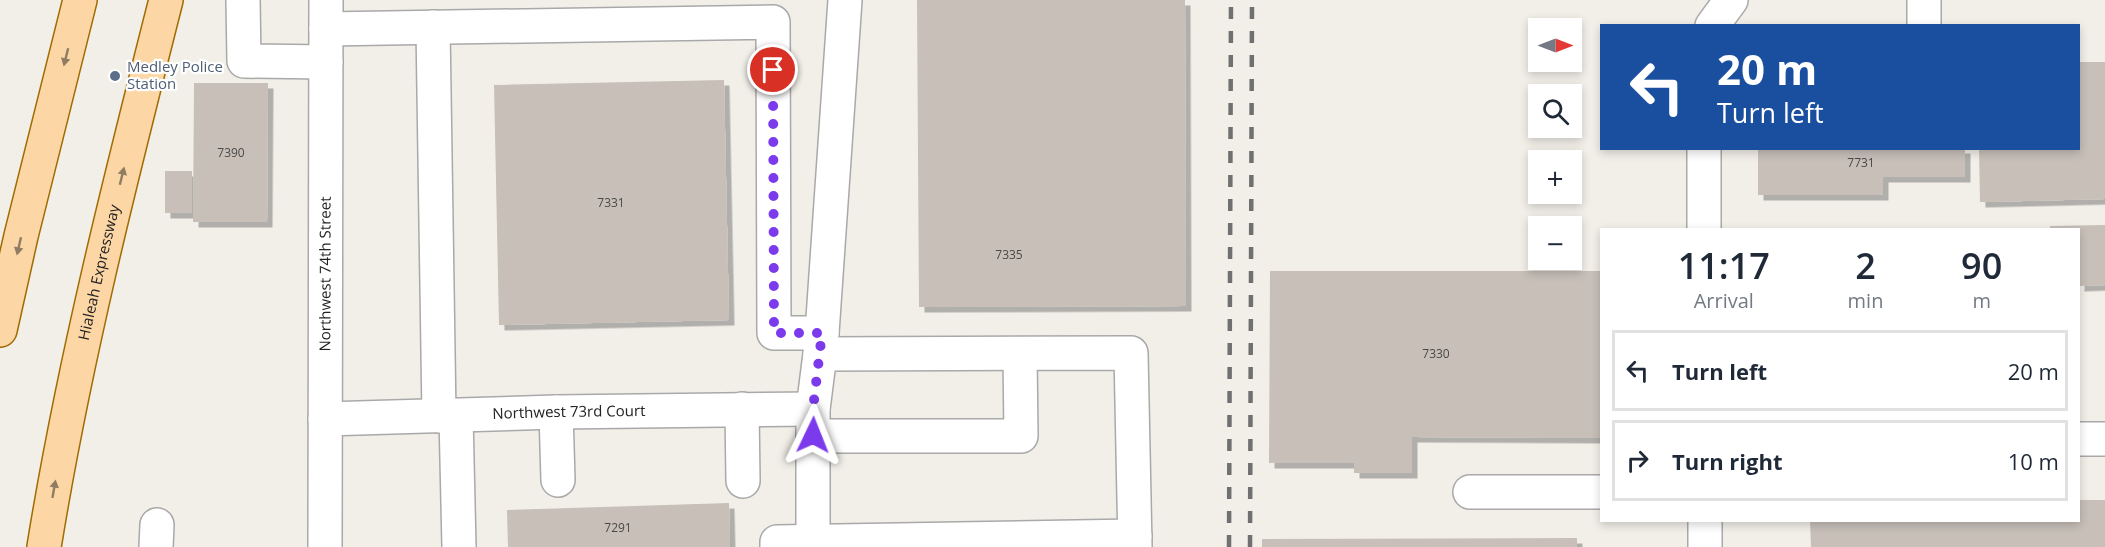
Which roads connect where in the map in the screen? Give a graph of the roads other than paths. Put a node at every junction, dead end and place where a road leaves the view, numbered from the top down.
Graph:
1 (80, 0) edge
2 (166, 0) edge
3 (243, 0) edge
4 (845, 0) edge
5 (1924, 0) edge
6 (326, 15) edge
7 (1924, 24) edge
8 (433, 27) junction
9 (326, 62) junction
10 (1704, 150) edge
11 (1704, 228) edge
12 (0, 330) edge
13 (821, 344) junction
14 (1020, 354) junction
15 (741, 409) junction
16 (556, 412) junction
17 (448, 416) junction
18 (325, 419) junction
19 (813, 422) junction
20 (2080, 439) edge
21 (2105, 439) edge
22 (558, 480) dead end
23 (743, 481) dead end
24 (1470, 492) dead end
25 (1600, 492) edge
26 (1705, 522) edge
27 (1135, 541) edge
28 (813, 544) edge
29 (44, 547) edge
30 (325, 547) edge
31 (459, 547) edge
32 (777, 547) edge
33 (1705, 547) edge

1 -> 12 main road
29 -> 2 main road, Hialeah Expressway
3 - 9 street
4 - 13 street
5 - 7 street
6 - 8 street
6 - 9 street, Northwest 74th Street
8 - 13 street
8 - 17 street
9 - 18 street, Northwest 74th Street
10 - 11 street
13 - 14 street
13 - 19 street
14 - 19 street, Northwest 73rd Court
14 - 27 street
15 - 16 street, Northwest 73rd Court
15 - 19 street, Northwest 73rd Court
15 - 23 street
16 - 17 street, Northwest 73rd Court
16 - 22 street
17 - 18 street, Northwest 73rd Court
17 - 31 street
18 - 30 street, Northwest 74th Street
19 - 28 street
20 - 21 street
24 - 25 street
26 - 33 street
27 - 28 street
28 - 32 street

